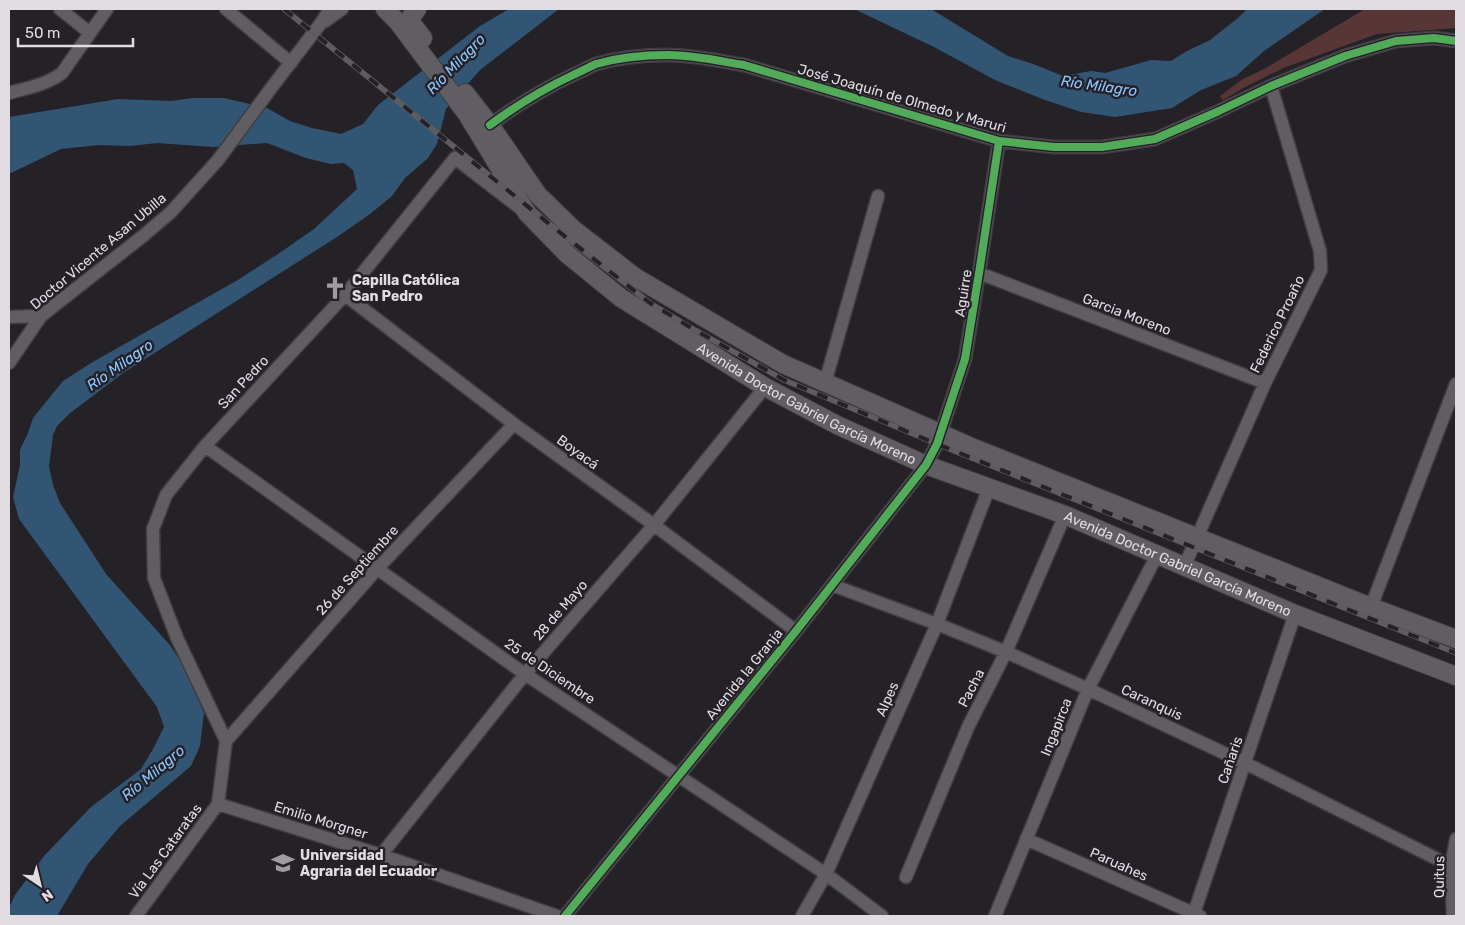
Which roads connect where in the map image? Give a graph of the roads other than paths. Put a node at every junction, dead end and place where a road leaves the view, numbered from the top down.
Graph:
1 (60, 9) edge
2 (107, 9) edge
3 (226, 9) edge
4 (330, 9) edge
5 (342, 9) edge
6 (385, 9) edge
7 (321, 23) junction
8 (413, 25) edge
9 (90, 33) junction
10 (1456, 41) edge
11 (291, 63) junction
12 (1271, 86) junction
13 (9, 93) edge
14 (471, 110) junction
15 (490, 125) junction
16 (999, 141) junction
17 (878, 196) dead end
18 (527, 213) junction
19 (979, 274) junction
20 (345, 295) junction
21 (41, 316) junction
22 (9, 317) edge
23 (9, 363) edge
24 (825, 382) junction
25 (1265, 383) junction
26 (1456, 384) edge
27 (765, 387) junction
28 (514, 424) junction
29 (939, 439) junction
30 (205, 446) junction
31 (926, 465) junction
32 (989, 488) junction
33 (1065, 515) junction
34 (654, 524) junction
35 (1198, 538) junction
36 (1157, 555) junction
37 (1184, 567) junction
38 (377, 568) junction
39 (832, 585) junction
40 (1370, 607) junction
41 (1296, 614) junction
42 (937, 624) junction
43 (796, 631) junction
44 (1456, 639) edge
45 (1006, 652) junction
46 (525, 674) junction
47 (1456, 676) edge
48 (1088, 689) junction
49 (226, 741) junction
50 (1245, 763) junction
51 (679, 775) junction
52 (218, 804) junction
53 (1026, 839) junction
54 (1456, 839) edge
55 (381, 855) junction
56 (1451, 866) junction
57 (826, 874) junction
58 (906, 877) dead end
59 (1196, 915) edge
60 (136, 916) edge
61 (557, 916) edge
62 (565, 916) edge
63 (802, 916) edge
64 (882, 916) edge
65 (995, 916) edge
66 (1453, 916) edge

1 - 9 street
2 - 9 street
3 - 11 street
4 - 7 street, Doctor Vicente Asan Ubilla
5 - 7 street, Doctor Vicente Asan Ubilla
6 - 8 main road, Avenida Doctor Gabriel García Moreno
7 - 11 street, Doctor Vicente Asan Ubilla
8 - 14 main road, Avenida Doctor Gabriel García Moreno
9 - 13 street
10 - 12 street, José Joaquín de Olmedo y Maruri
11 - 21 street, Doctor Vicente Asan Ubilla
12 - 16 street, José Joaquín de Olmedo y Maruri
12 - 25 street, Federico Proaño
14 - 15 main road, Avenida Doctor Gabriel García Moreno
14 - 18 main road, Avenida Doctor Gabriel García Moreno
15 - 16 street, José Joaquín de Olmedo y Maruri
15 - 24 main road, Avenida Doctor Gabriel García Moreno
16 - 19 street, Aguirre
17 - 24 street
18 - 20 street, San Pedro
18 - 27 main road, Avenida Doctor Gabriel García Moreno
19 - 25 street, Garcia Moreno
19 - 29 street, Aguirre
20 - 28 street, Boyacá
20 - 30 street, San Pedro
21 - 22 street
21 - 23 street, Doctor Vicente Asan Ubilla
24 - 29 main road, Avenida Doctor Gabriel García Moreno
25 - 35 street, Federico Proaño
26 - 40 street
27 - 31 main road, Avenida Doctor Gabriel García Moreno
27 - 34 street, 28 de Mayo
28 - 34 street, Boyacá
28 - 38 street, 26 de Septiembre
29 - 31 street, Avenida la Granja
29 - 35 main road, Avenida Doctor Gabriel García Moreno
30 - 38 street, 25 de Diciembre
30 - 49 street, San Pedro
31 - 32 main road, Avenida Doctor Gabriel García Moreno
31 - 39 street, Avenida la Granja
32 - 33 main road, Avenida Doctor Gabriel García Moreno
32 - 42 street, Alpes
33 - 36 main road, Avenida Doctor Gabriel García Moreno
33 - 45 street, Pacha
34 - 43 street, Boyacá
34 - 46 street, 28 de Mayo
35 - 37 street, Federico Proaño
35 - 40 main road, Avenida Doctor Gabriel García Moreno
36 - 37 main road, Avenida Doctor Gabriel García Moreno
36 - 48 street, Ingapirca
37 - 41 main road, Avenida Doctor Gabriel García Moreno
38 - 46 street, 25 de Diciembre
38 - 49 street, 26 de Septiembre
39 - 42 street, Caranquis
39 - 43 street, Avenida la Granja
40 - 44 main road, Avenida Doctor Gabriel García Moreno
41 - 47 main road, Avenida Doctor Gabriel García Moreno
41 - 50 street, Cañaris
42 - 45 street, Caranquis
42 - 57 street, Alpes
43 - 51 street, Avenida la Granja
45 - 48 street, Caranquis
45 - 58 street, Pacha
46 - 51 street, 25 de Diciembre
46 - 55 street, 28 de Mayo
48 - 50 street, Caranquis
48 - 53 street, Ingapirca
49 - 52 street
50 - 56 street, Caranquis
50 - 59 street, Cañaris
51 - 57 street, 25 de Diciembre
51 - 62 street, Avenida la Granja
52 - 55 street, Emilio Morgner
52 - 60 street, Vía Las Cataratas
53 - 59 street, Paruahes
53 - 65 street, Ingapirca
54 - 56 street, Quitus
55 - 61 street, Emilio Morgner
56 - 66 street, Quitus
57 - 63 street, Alpes
57 - 64 street, 25 de Diciembre

